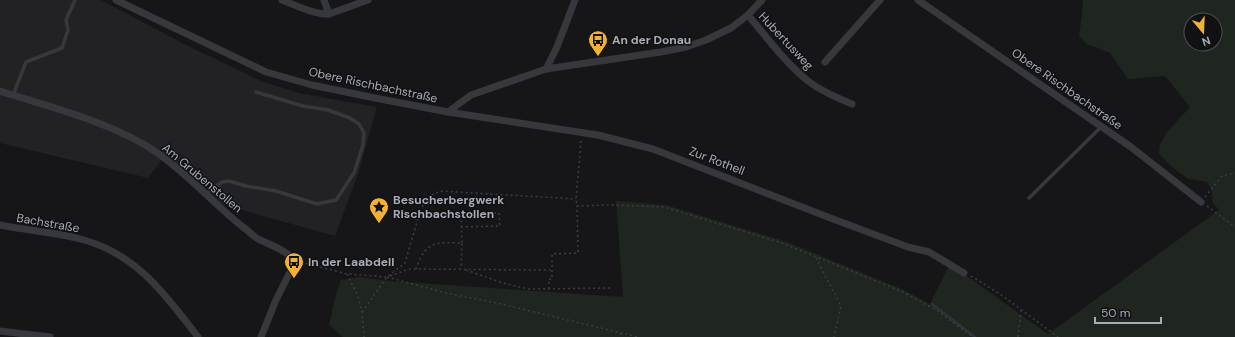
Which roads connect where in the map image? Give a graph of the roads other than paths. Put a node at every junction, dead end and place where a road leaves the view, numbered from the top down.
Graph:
1 (75, 0) edge
2 (116, 0) edge
3 (282, 0) edge
4 (324, 0) edge
5 (368, 0) edge
6 (575, 0) edge
7 (762, 0) edge
8 (880, 0) edge
9 (918, 0) edge
10 (329, 14) junction
11 (748, 16) junction
12 (825, 62) dead end
13 (546, 69) junction
14 (0, 91) edge
15 (256, 92) dead end
16 (13, 95) junction
17 (852, 104) dead end
18 (448, 112) junction
19 (1101, 126) junction
20 (206, 194) junction
21 (1029, 198) dead end
22 (1201, 202) road end
23 (0, 225) edge
24 (964, 273) road end
25 (0, 331) edge
26 (50, 337) edge
27 (198, 337) edge
28 (261, 337) edge

1 - 16 lane
2 - 18 street, Obere Rischbachstraße
3 - 10 street
4 - 10 street
5 - 10 street
6 - 13 street
7 - 11 street, Obere Rischbachstraße
8 - 12 street
9 - 19 street, Obere Rischbachstraße
11 - 13 street, Obere Rischbachstraße
11 - 17 street, Hubertusweg
13 - 18 street, Obere Rischbachstraße
14 - 16 street, Am Grubenstollen
15 - 20 lane
16 - 20 street, Am Grubenstollen
18 - 24 street, Zur Rothell
19 - 21 lane
19 - 22 street, Obere Rischbachstraße
20 - 28 street, Am Grubenstollen
23 - 27 street, Bachstraße
25 - 26 street

